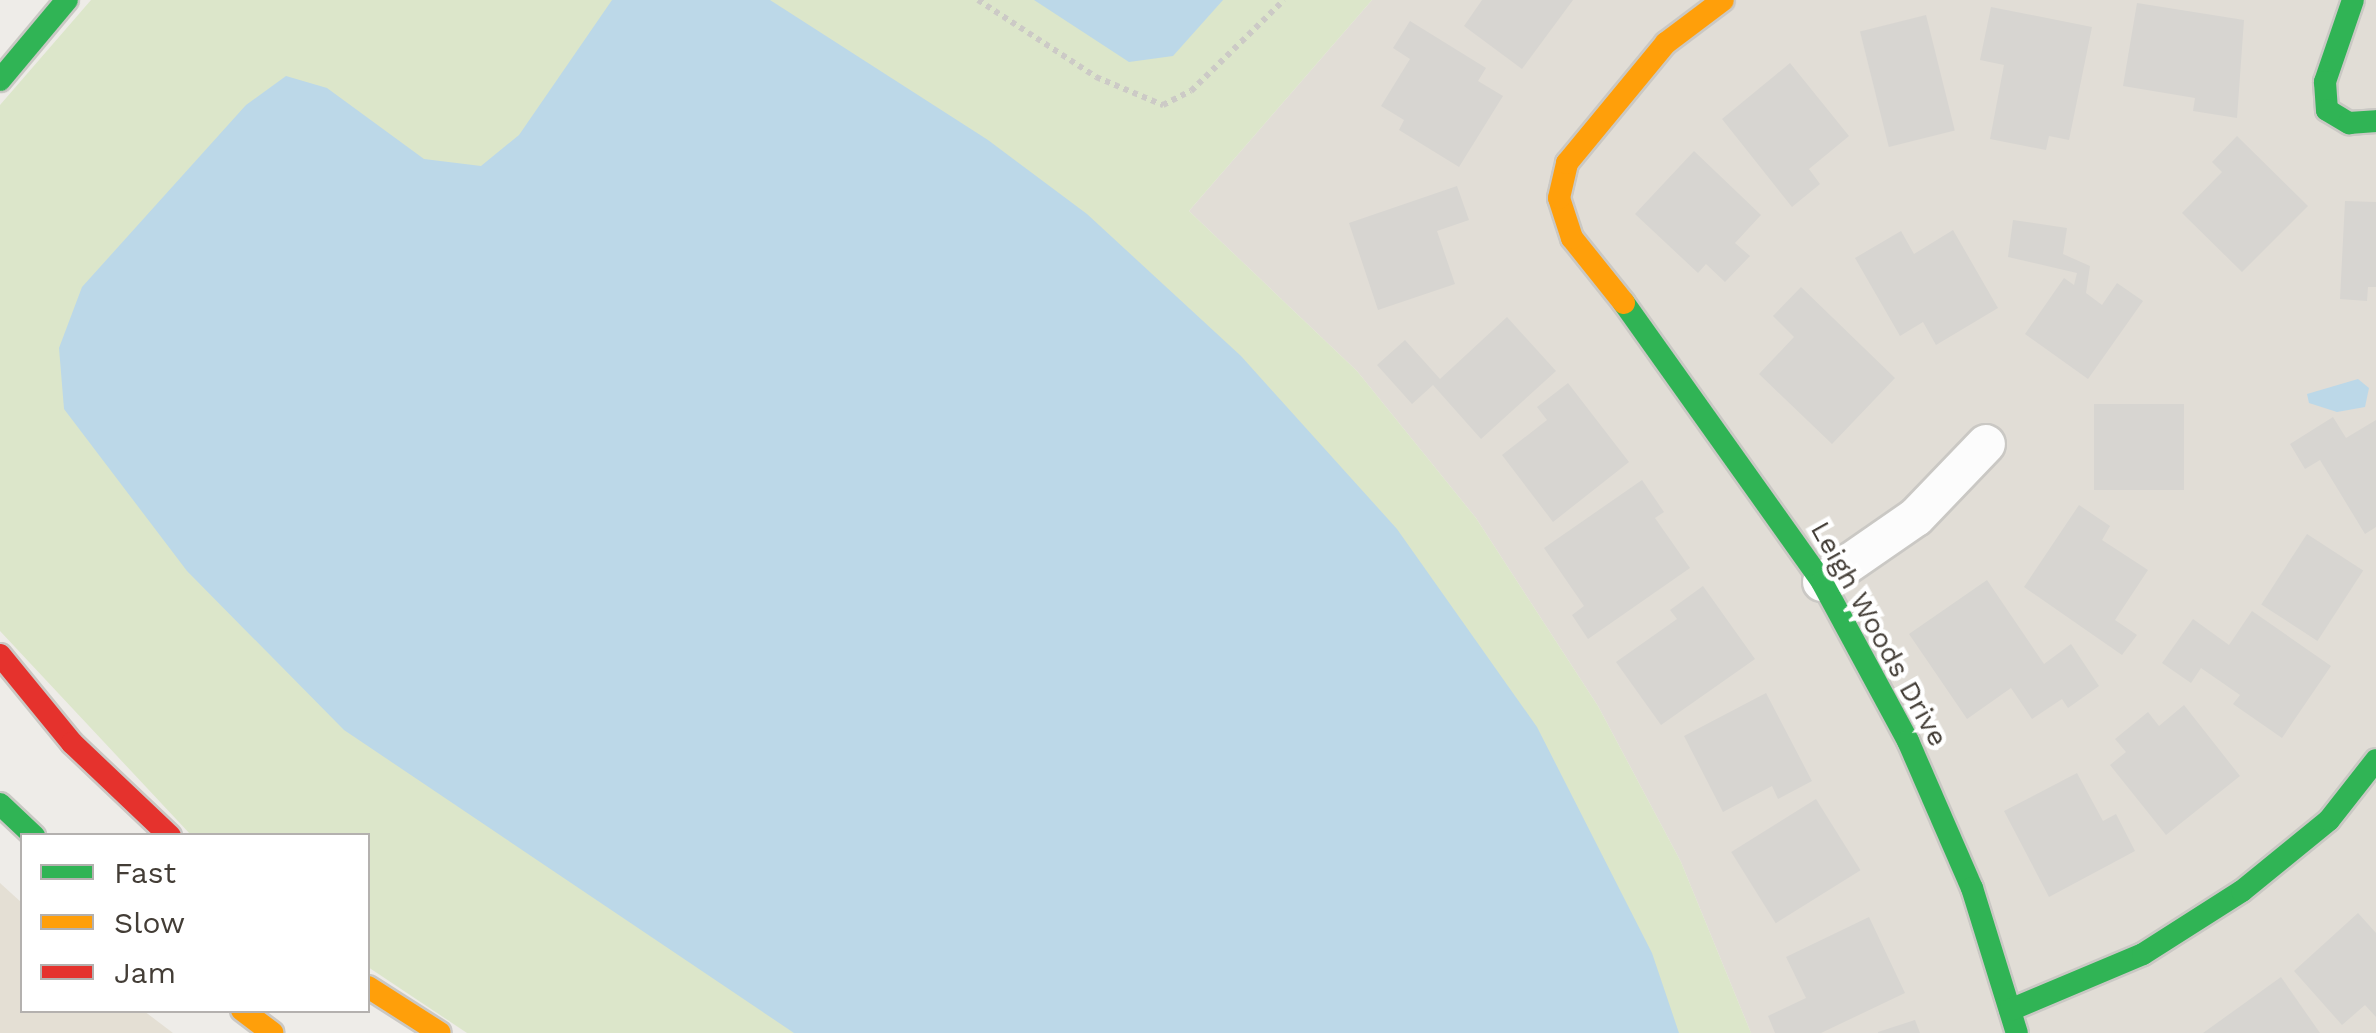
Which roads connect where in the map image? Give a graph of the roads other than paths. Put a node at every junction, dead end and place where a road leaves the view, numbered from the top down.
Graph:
1 (67, 0) edge
2 (1723, 0) edge
3 (2353, 0) edge
4 (0, 80) edge
5 (2376, 121) edge
6 (1986, 444) dead end
7 (1822, 582) junction
8 (0, 655) edge
9 (2376, 760) edge
10 (0, 804) edge
11 (31, 833) edge
12 (167, 833) edge
13 (370, 987) edge
14 (2010, 1010) junction
15 (246, 1013) edge
16 (272, 1033) edge
17 (440, 1033) edge
18 (2017, 1033) edge

1 - 4 street
2 - 7 street, Leigh Woods Drive
3 - 5 street
6 - 7 street
7 - 14 street, Leigh Woods Drive
8 - 12 street
9 - 14 street
10 - 11 street
13 - 17 street
14 - 18 street, Leigh Woods Drive
15 - 16 street

